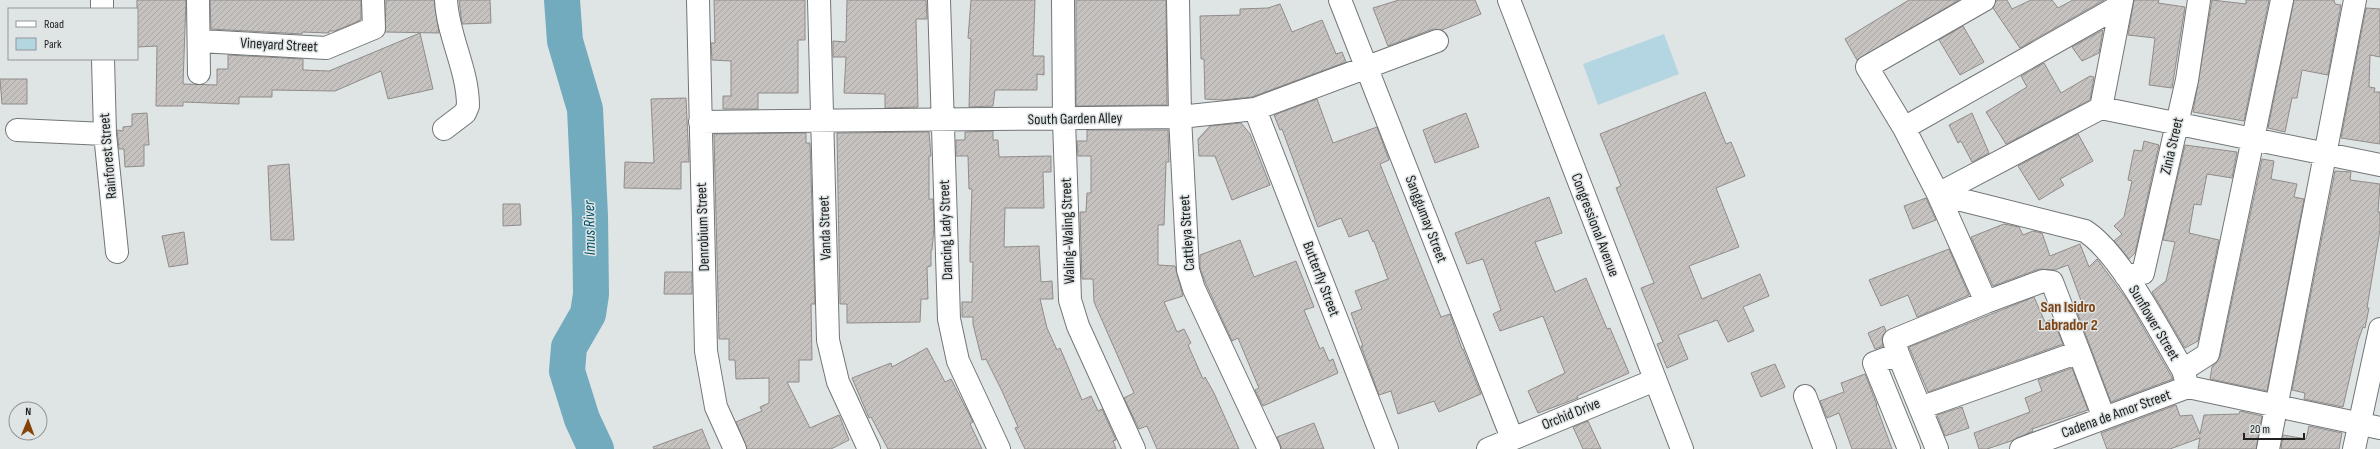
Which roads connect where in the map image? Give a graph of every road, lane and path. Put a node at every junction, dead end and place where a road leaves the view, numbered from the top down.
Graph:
1 (198, 0) edge
2 (373, 0) edge
3 (446, 0) edge
4 (698, 0) edge
5 (819, 0) edge
6 (939, 0) edge
7 (1063, 0) edge
8 (1178, 0) edge
9 (1186, 0) edge
10 (1340, 0) edge
11 (1509, 0) edge
12 (1984, 0) edge
13 (2199, 0) edge
14 (2282, 0) edge
15 (2355, 0) edge
16 (2121, 3) edge
17 (200, 41) junction
18 (1437, 41) dead end
19 (103, 60) edge
20 (1366, 67) junction
21 (199, 73) dead end
22 (2101, 108) junction
23 (1255, 109) junction
24 (1180, 117) junction
25 (822, 120) junction
26 (1064, 120) junction
27 (943, 121) junction
28 (700, 122) junction
29 (2177, 123) junction
30 (1904, 128) junction
31 (444, 129) dead end
32 (17, 130) dead end
33 (105, 134) junction
34 (2253, 139) junction
35 (2324, 154) junction
36 (2380, 165) edge
37 (1938, 194) junction
38 (117, 252) dead end
39 (2126, 276) junction
40 (1986, 302) junction
41 (2380, 329) edge
42 (2079, 352) junction
43 (1898, 354) junction
44 (2185, 378) junction
45 (1655, 380) junction
46 (1805, 396) dead end
47 (2275, 405) junction
48 (1920, 408) junction
49 (2104, 418) junction
50 (2370, 426) edge
51 (1512, 438) junction
52 (735, 449) edge
53 (869, 449) edge
54 (999, 449) edge
55 (1134, 449) edge
56 (1269, 449) edge
57 (1387, 449) edge
58 (1488, 449) edge
59 (1682, 449) edge
60 (1825, 449) edge
61 (1909, 449) edge
62 (1937, 449) edge
63 (2021, 449) edge
64 (2268, 449) edge
65 (2354, 449) edge

1 - 17 street
2 - 17 street, Vineyard Street
3 - 31 street
4 - 28 street, Denrobium Street
5 - 25 street, Vanda Street
6 - 27 street, Dancing Lady Street
7 - 26 street, Waling-Waling Street
8 - 9 street
8 - 24 street, Cattleya Street
10 - 20 street, Sanggumay Street
11 - 45 street, Congressional Avenue
12 - 30 street
13 - 29 street, Zinia Street
14 - 34 street, Cadena de Amor Street
15 - 35 street
16 - 22 street
16 - 30 street
17 - 21 street
18 - 20 street, South Garden Alley
19 - 33 street, Rainforest Street
20 - 23 street, South Garden Alley
20 - 51 street, Sanggumay Street
22 - 29 street
22 - 37 street
23 - 24 street, South Garden Alley
23 - 57 street, Butterfly Street
24 - 26 street, South Garden Alley
24 - 56 street, Cattleya Street
25 - 27 street, South Garden Alley
25 - 28 street, South Garden Alley
25 - 53 street, Vanda Street
26 - 27 street, South Garden Alley
26 - 55 street, Waling-Waling Street
27 - 54 street, Dancing Lady Street
28 - 52 street, Denrobium Street
29 - 34 street
29 - 39 street, Zinia Street
30 - 37 street
32 - 33 street
33 - 38 street, Rainforest Street
34 - 35 street
34 - 44 street, Cadena de Amor Street
35 - 36 street
35 - 47 street
37 - 39 street, Sunflower Street
37 - 40 street
39 - 44 street, Sunflower Street
40 - 42 street
40 - 43 street
41 - 50 street
42 - 48 street
42 - 49 street
43 - 48 street
43 - 61 street
44 - 47 street
44 - 49 street, Cadena de Amor Street
45 - 51 street, Orchid Drive
45 - 59 street, Congressional Avenue
46 - 60 street
47 - 50 street
47 - 64 street
48 - 62 street
49 - 63 street, Cadena de Amor Street
50 - 65 street
51 - 58 street, Orchid Drive

